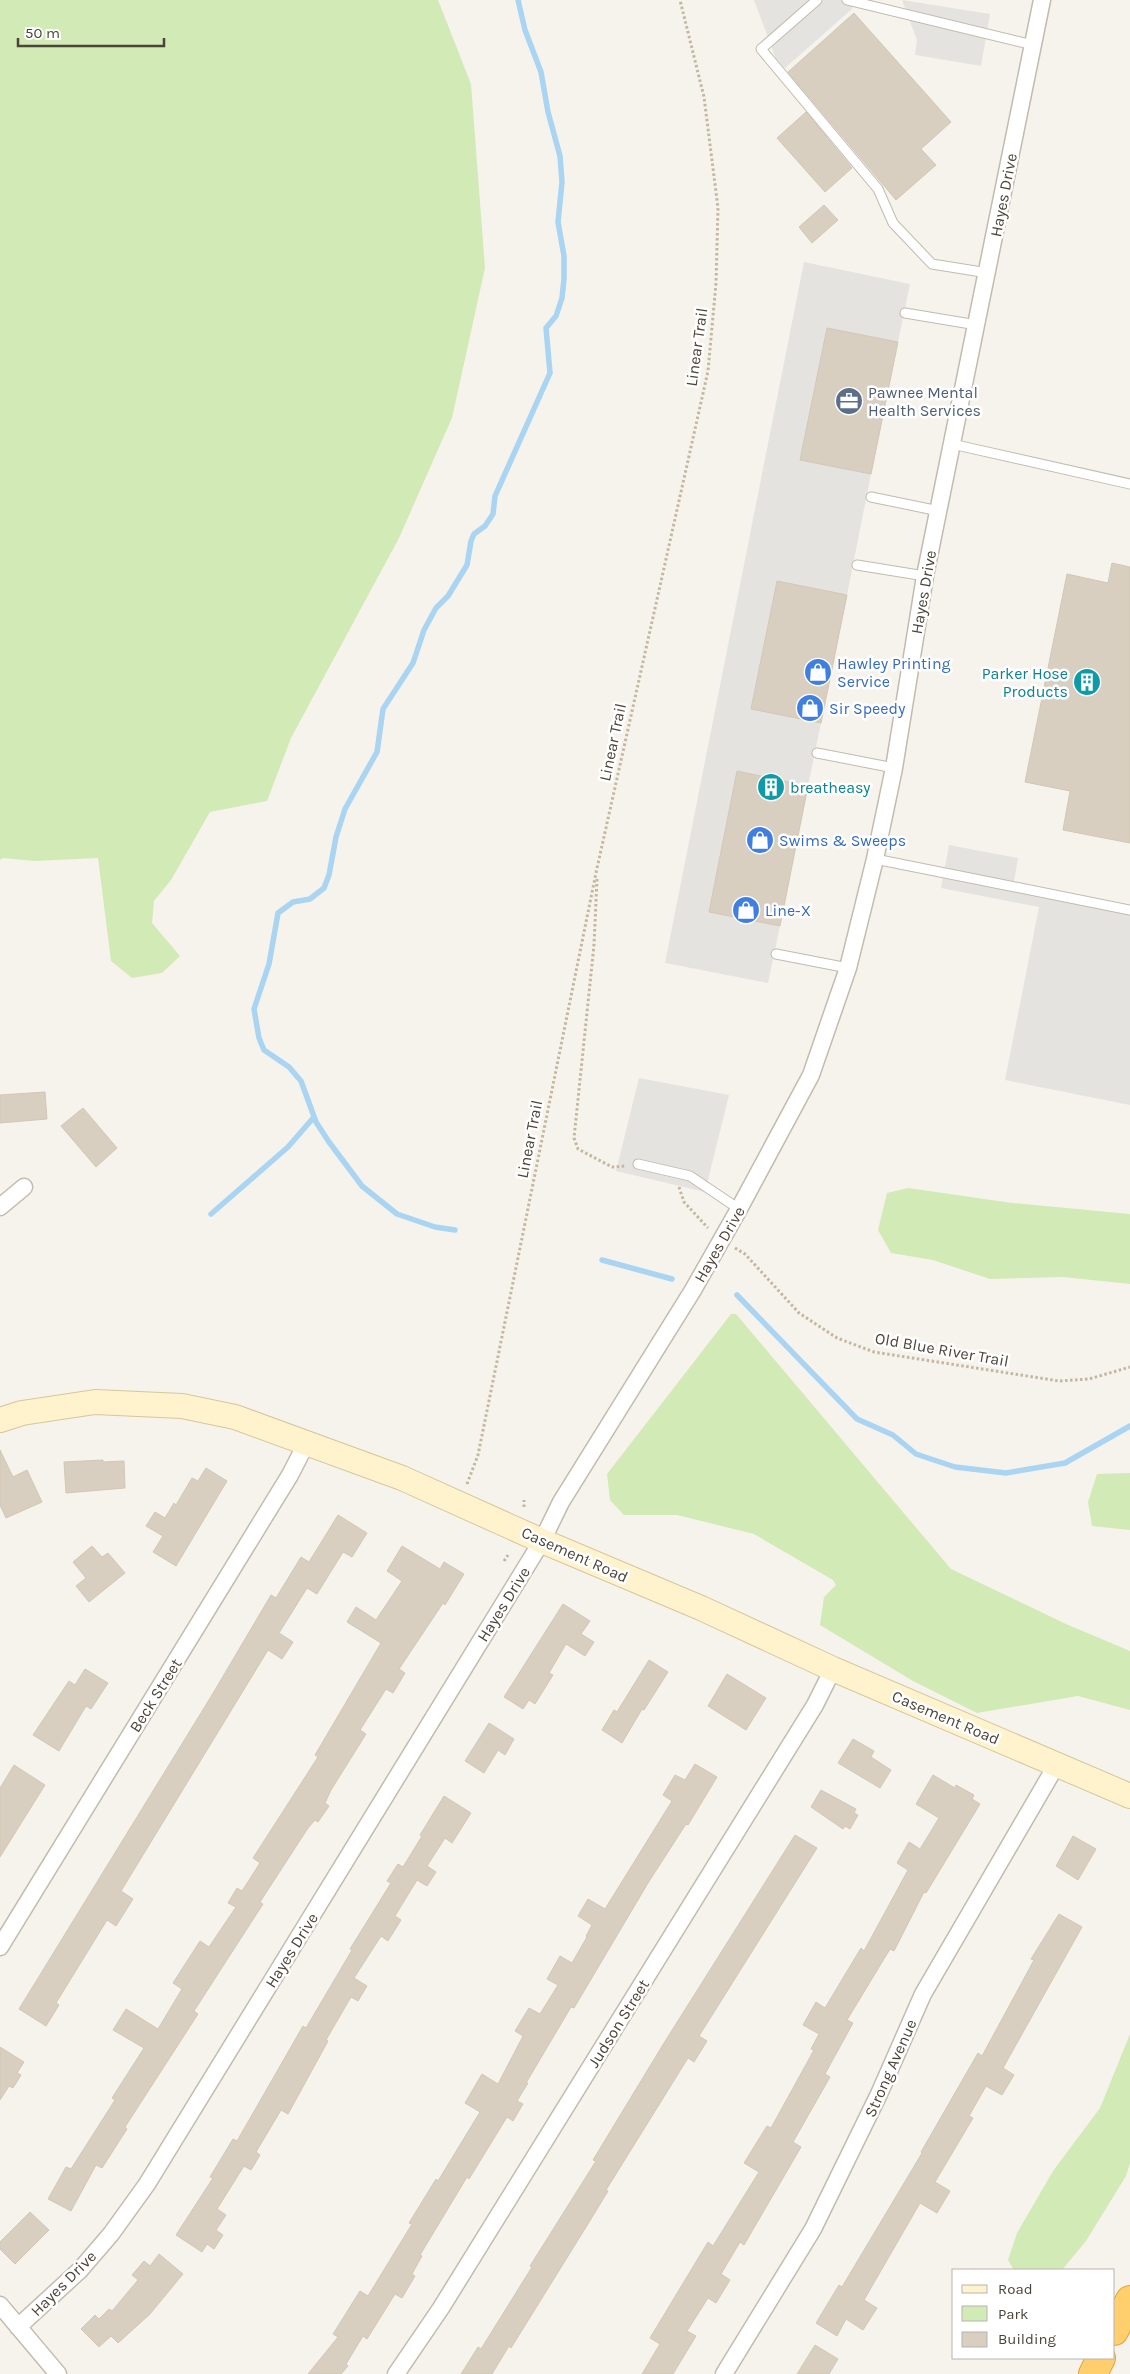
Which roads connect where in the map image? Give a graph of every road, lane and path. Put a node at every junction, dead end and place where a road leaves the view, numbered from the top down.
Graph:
1 (680, 0) edge
2 (817, 0) edge
3 (847, 0) edge
4 (1042, 0) edge
5 (1033, 46) junction
6 (988, 273) junction
7 (905, 313) dead end
8 (977, 325) junction
9 (952, 444) junction
10 (1130, 484) edge
11 (871, 497) dead end
12 (939, 510) junction
13 (857, 565) dead end
14 (925, 576) junction
15 (817, 752) dead end
16 (894, 768) junction
17 (876, 859) junction
18 (597, 868) junction
19 (1130, 910) edge
20 (776, 954) dead end
21 (848, 968) junction
22 (638, 1164) joint
23 (673, 1172) junction
24 (24, 1187) dead end
25 (0, 1207) edge
26 (739, 1210) junction
27 (723, 1239) junction
28 (1130, 1367) edge
29 (0, 1420) edge
30 (307, 1442) junction
31 (466, 1486) dead end
32 (524, 1500) dead end
33 (524, 1506) dead end
34 (542, 1541) junction
35 (508, 1555) dead end
36 (504, 1561) dead end
37 (833, 1669) junction
38 (1057, 1764) junction
39 (1130, 1796) edge
40 (0, 1947) edge
41 (1130, 2300) edge
42 (0, 2305) edge
43 (18, 2327) junction
44 (1115, 2329) edge
45 (1100, 2359) edge
46 (58, 2374) edge
47 (396, 2374) edge
48 (724, 2374) edge
49 (1093, 2374) edge

1 - 18 path, Linear Trail
2 - 6 lane
3 - 5 lane
4 - 5 street, Hayes Drive
5 - 6 street, Hayes Drive
6 - 8 street, Hayes Drive
7 - 8 lane
8 - 9 street, Hayes Drive
9 - 10 lane
9 - 12 street, Hayes Drive
11 - 12 lane
12 - 14 street, Hayes Drive
13 - 14 lane
14 - 16 street, Hayes Drive
15 - 16 lane
16 - 17 street, Hayes Drive
17 - 19 lane
17 - 21 street, Hayes Drive
18 - 22 path
18 - 31 path, Linear Trail
20 - 21 lane
21 - 26 street, Hayes Drive
22 - 23 lane
23 - 26 lane
23 - 27 path, Old Blue River Trail
24 - 25 street
26 - 27 street, Hayes Drive
27 - 28 path, Old Blue River Trail
27 - 34 street, Hayes Drive
29 - 30 street, Casement Road
30 - 34 street, Casement Road
30 - 40 street, Beck Street
32 - 33 path
34 - 37 street, Casement Road
34 - 43 street, Hayes Drive
35 - 36 path
37 - 38 street, Casement Road
37 - 47 street, Judson Street
38 - 39 street, Casement Road
38 - 48 street, Strong Avenue
41 - 44 highway
42 - 43 street
43 - 46 street
45 - 49 highway

